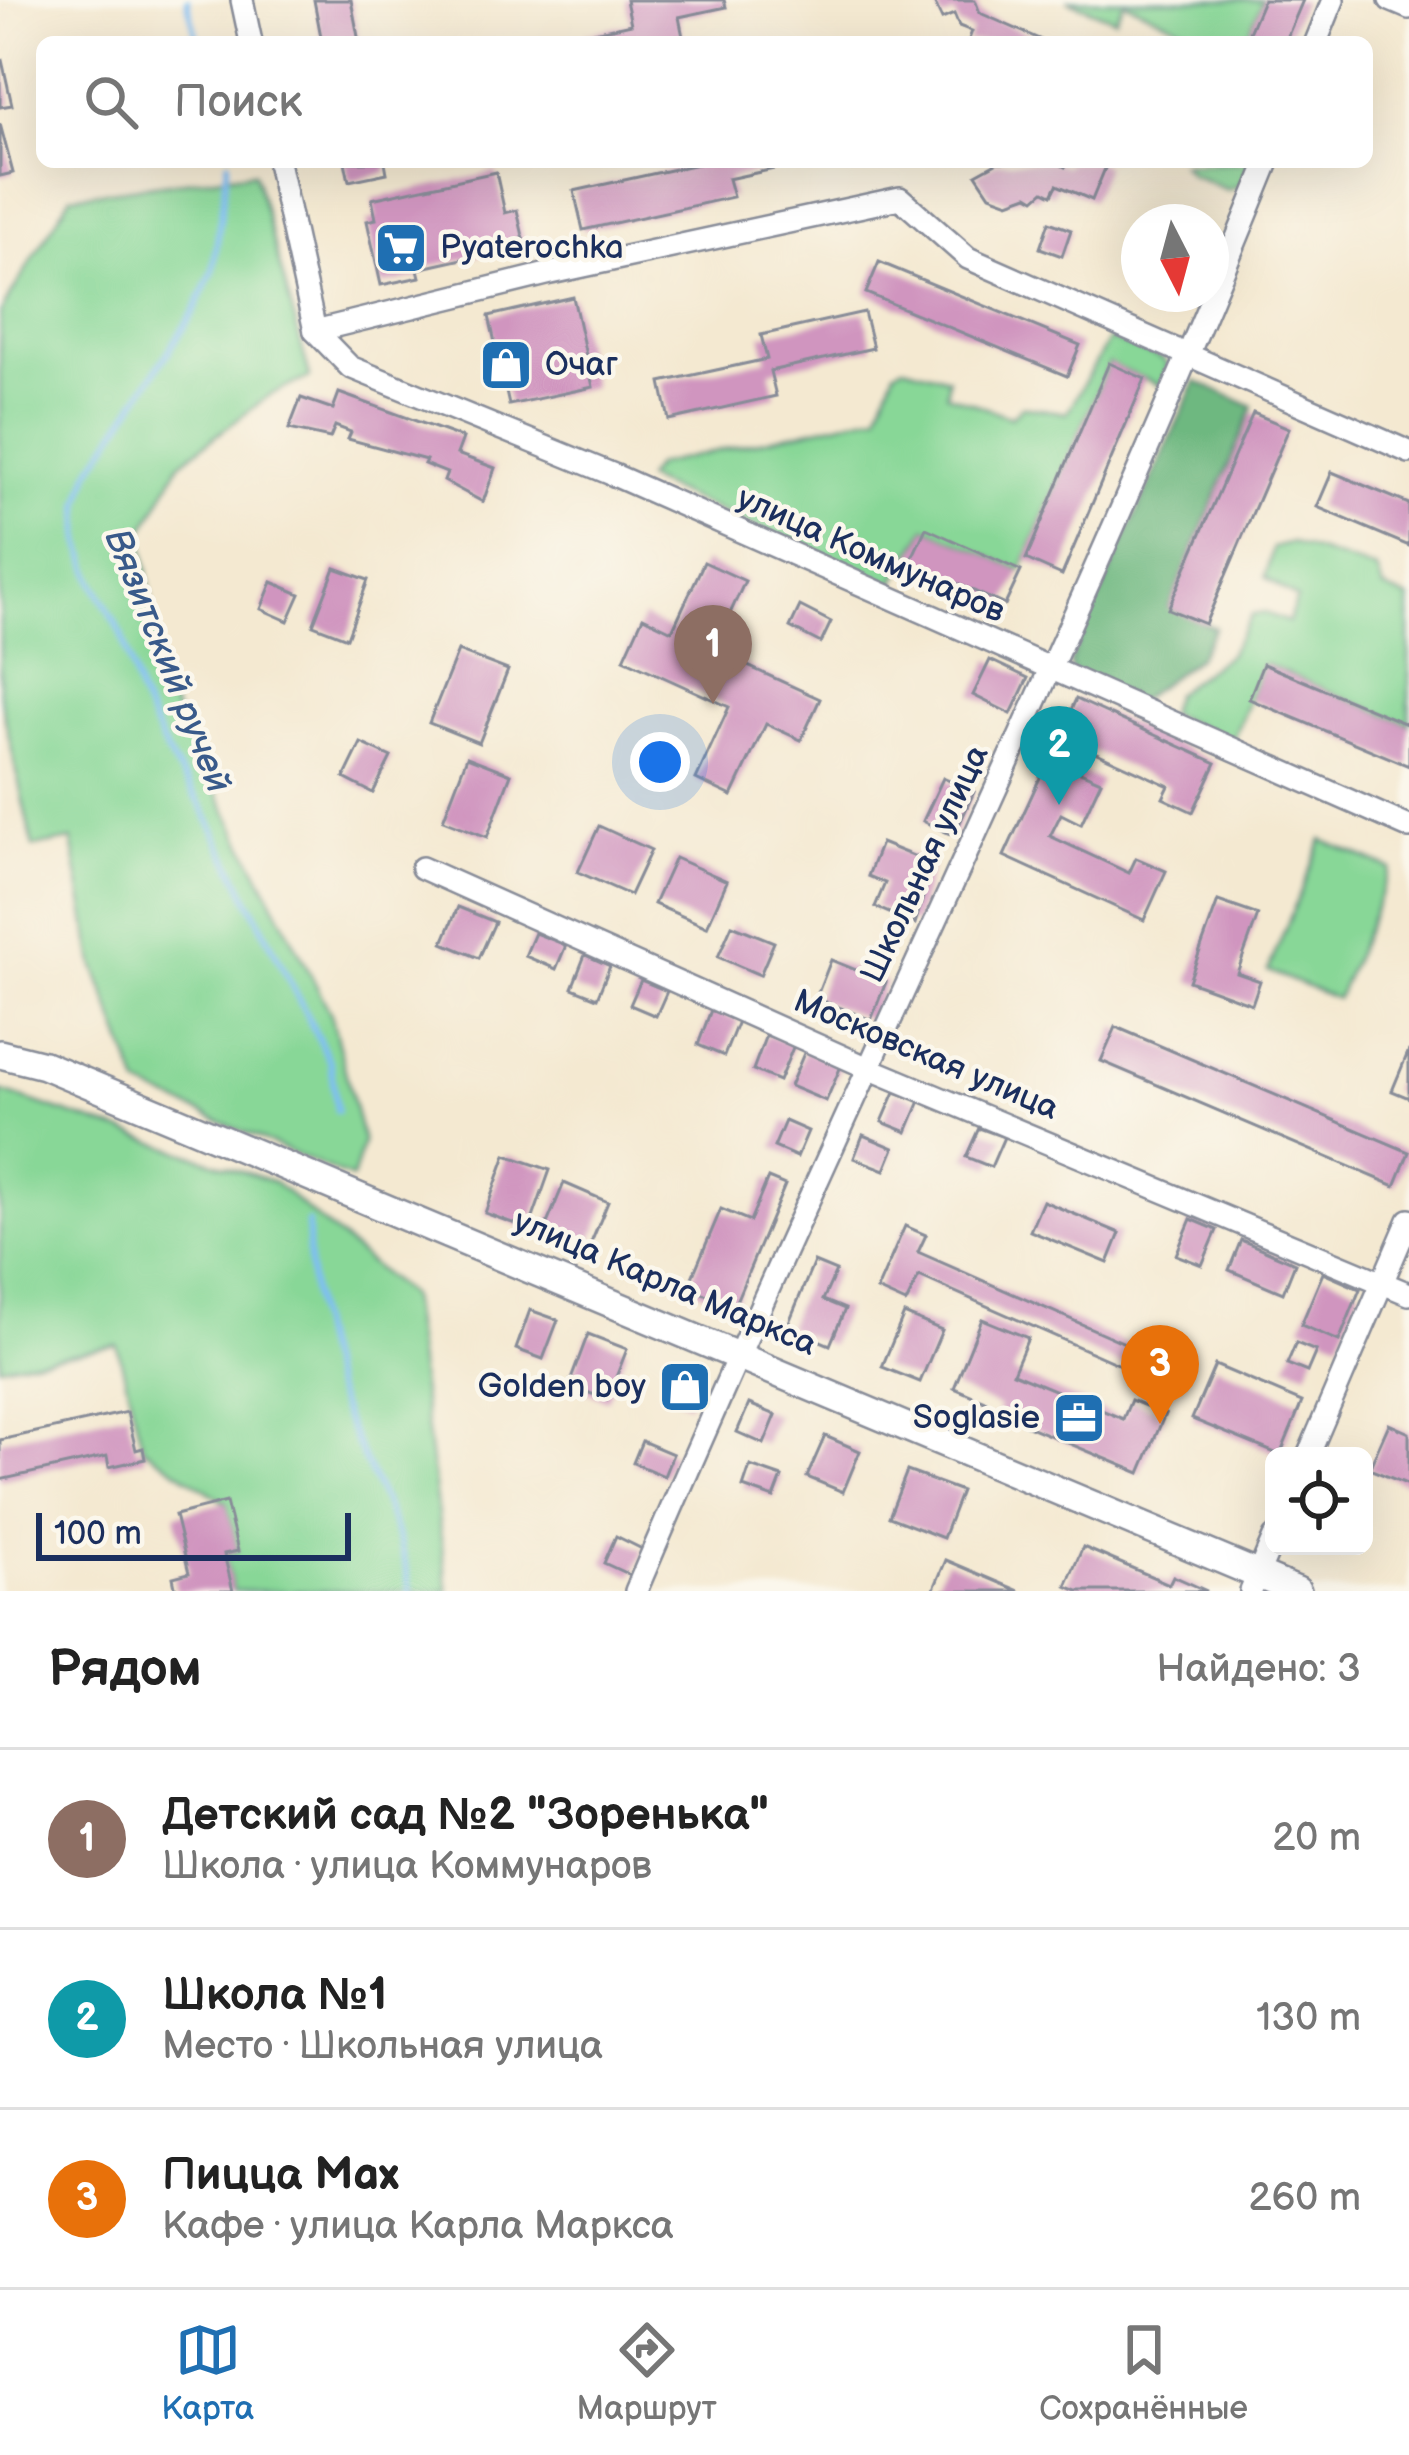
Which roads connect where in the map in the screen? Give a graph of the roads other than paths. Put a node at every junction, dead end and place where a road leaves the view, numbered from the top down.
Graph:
1 (242, 0) edge
2 (1333, 0) edge
3 (1390, 0) edge
4 (1409, 8) edge
5 (250, 36) edge
6 (1318, 36) edge
7 (279, 168) edge
8 (1266, 168) edge
9 (315, 331) junction
10 (1191, 356) junction
11 (1409, 452) edge
12 (1050, 672) junction
13 (1409, 827) edge
14 (422, 868) dead end
15 (0, 1054) edge
16 (866, 1067) junction
17 (1409, 1220) edge
18 (1382, 1283) junction
19 (1409, 1294) edge
20 (736, 1352) junction
21 (1313, 1447) edge
22 (1266, 1555) edge
23 (1254, 1583) edge
24 (636, 1591) edge
25 (1297, 1591) edge

1 - 5 street
2 - 6 street
3 - 4 street
7 - 9 street
8 - 10 street, Школьная улица
9 - 10 street
9 - 12 street, улица Коммунаров
10 - 11 street
10 - 12 street, Школьная улица
12 - 13 street, улица Коммунаров
12 - 16 street, Школьная улица
14 - 16 street, Московская улица
15 - 20 main road, улица Карла Маркса
16 - 18 street, Московская улица
16 - 20 street, Школьная улица
17 - 18 street
18 - 19 street, Московская улица
18 - 21 street
20 - 23 main road, улица Карла Маркса
20 - 24 street, Школьная улица
22 - 23 street
23 - 25 main road, улица Карла Маркса

